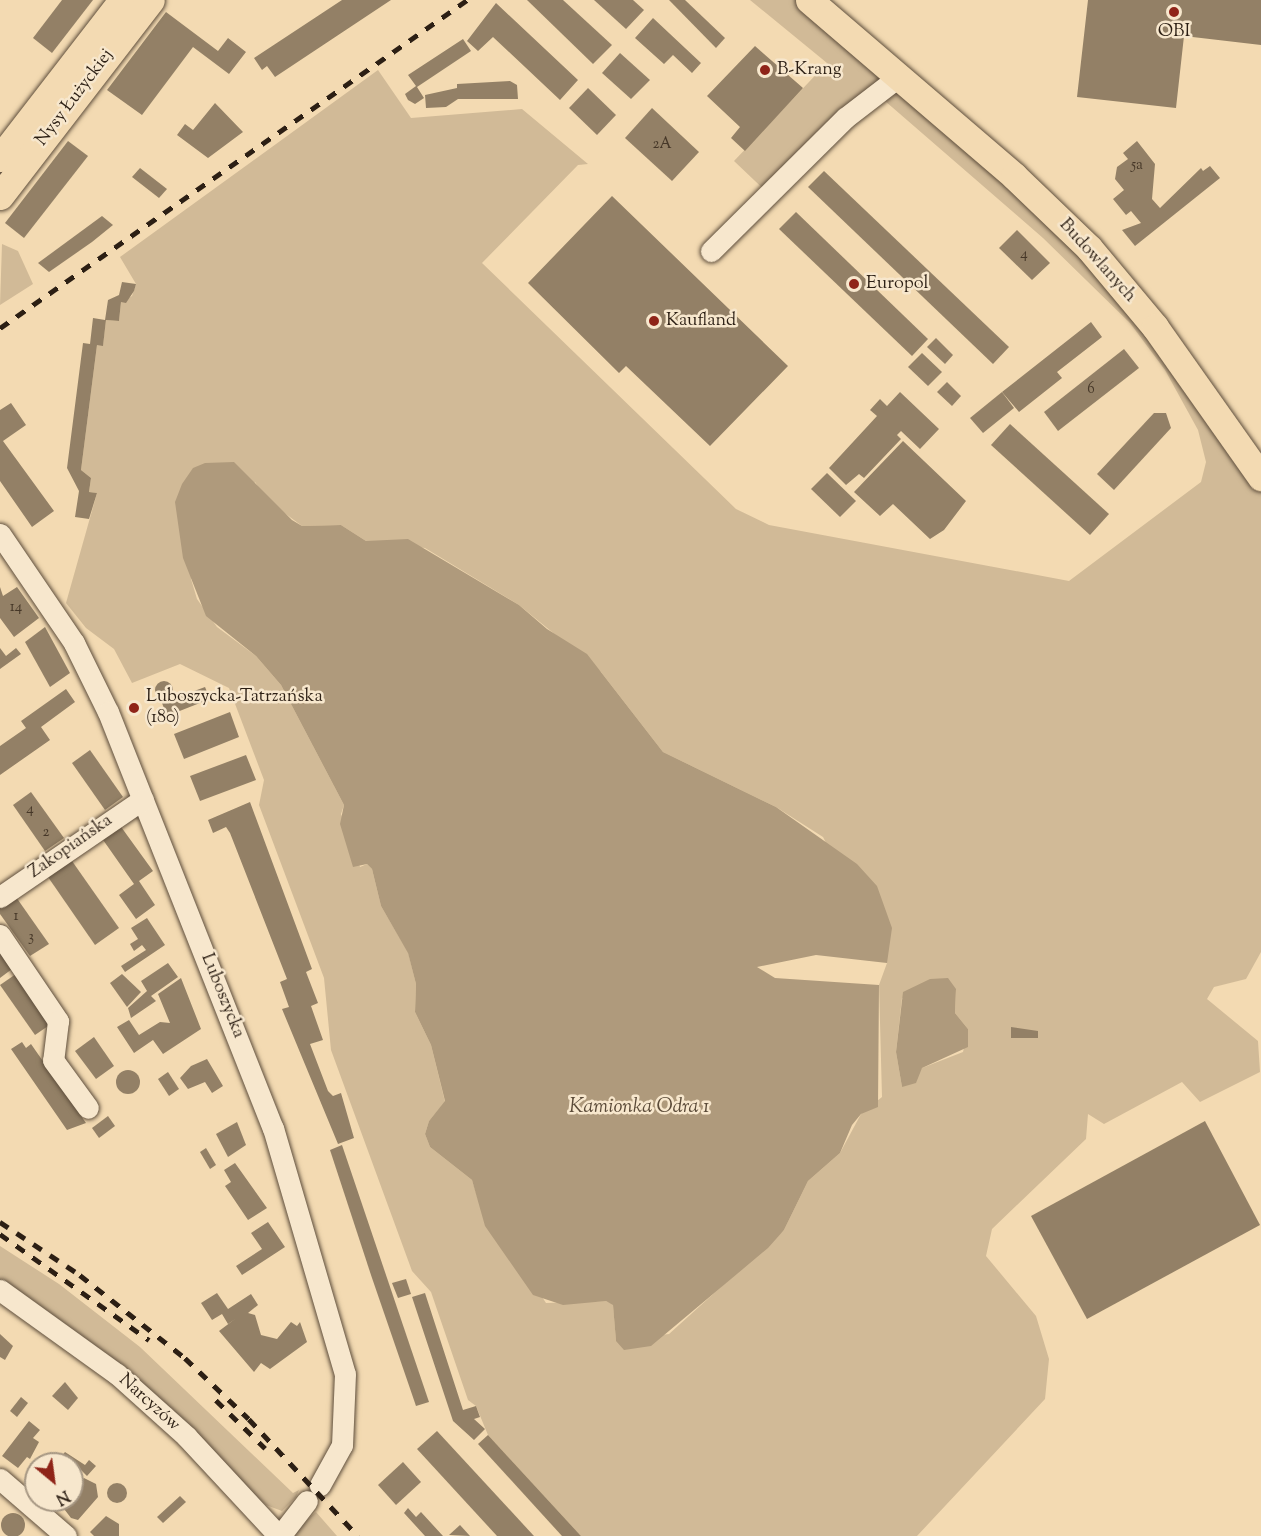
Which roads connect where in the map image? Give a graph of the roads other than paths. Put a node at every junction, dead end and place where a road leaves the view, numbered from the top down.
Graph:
1 (809, 0) edge
2 (134, 3) edge
3 (897, 78) junction
4 (0, 158) edge
5 (0, 196) edge
6 (711, 251) dead end
7 (1261, 477) edge
8 (2, 542) edge
9 (144, 799) junction
10 (0, 897) edge
11 (0, 935) edge
12 (88, 1108) dead end
13 (0, 1290) edge
14 (0, 1479) edge
15 (66, 1536) edge
16 (280, 1536) edge

1 - 3 main road, Budowlanych
2 - 4 main road, Nysy Łużyckiej
2 - 5 main road, Nysy Łużyckiej
3 - 6 street
3 - 7 main road, Budowlanych
8 - 9 street, Luboszycka
9 - 10 street, Zakopiańska
9 - 16 street, Luboszycka
11 - 12 street
13 - 16 street, Narcyzów
14 - 15 street

